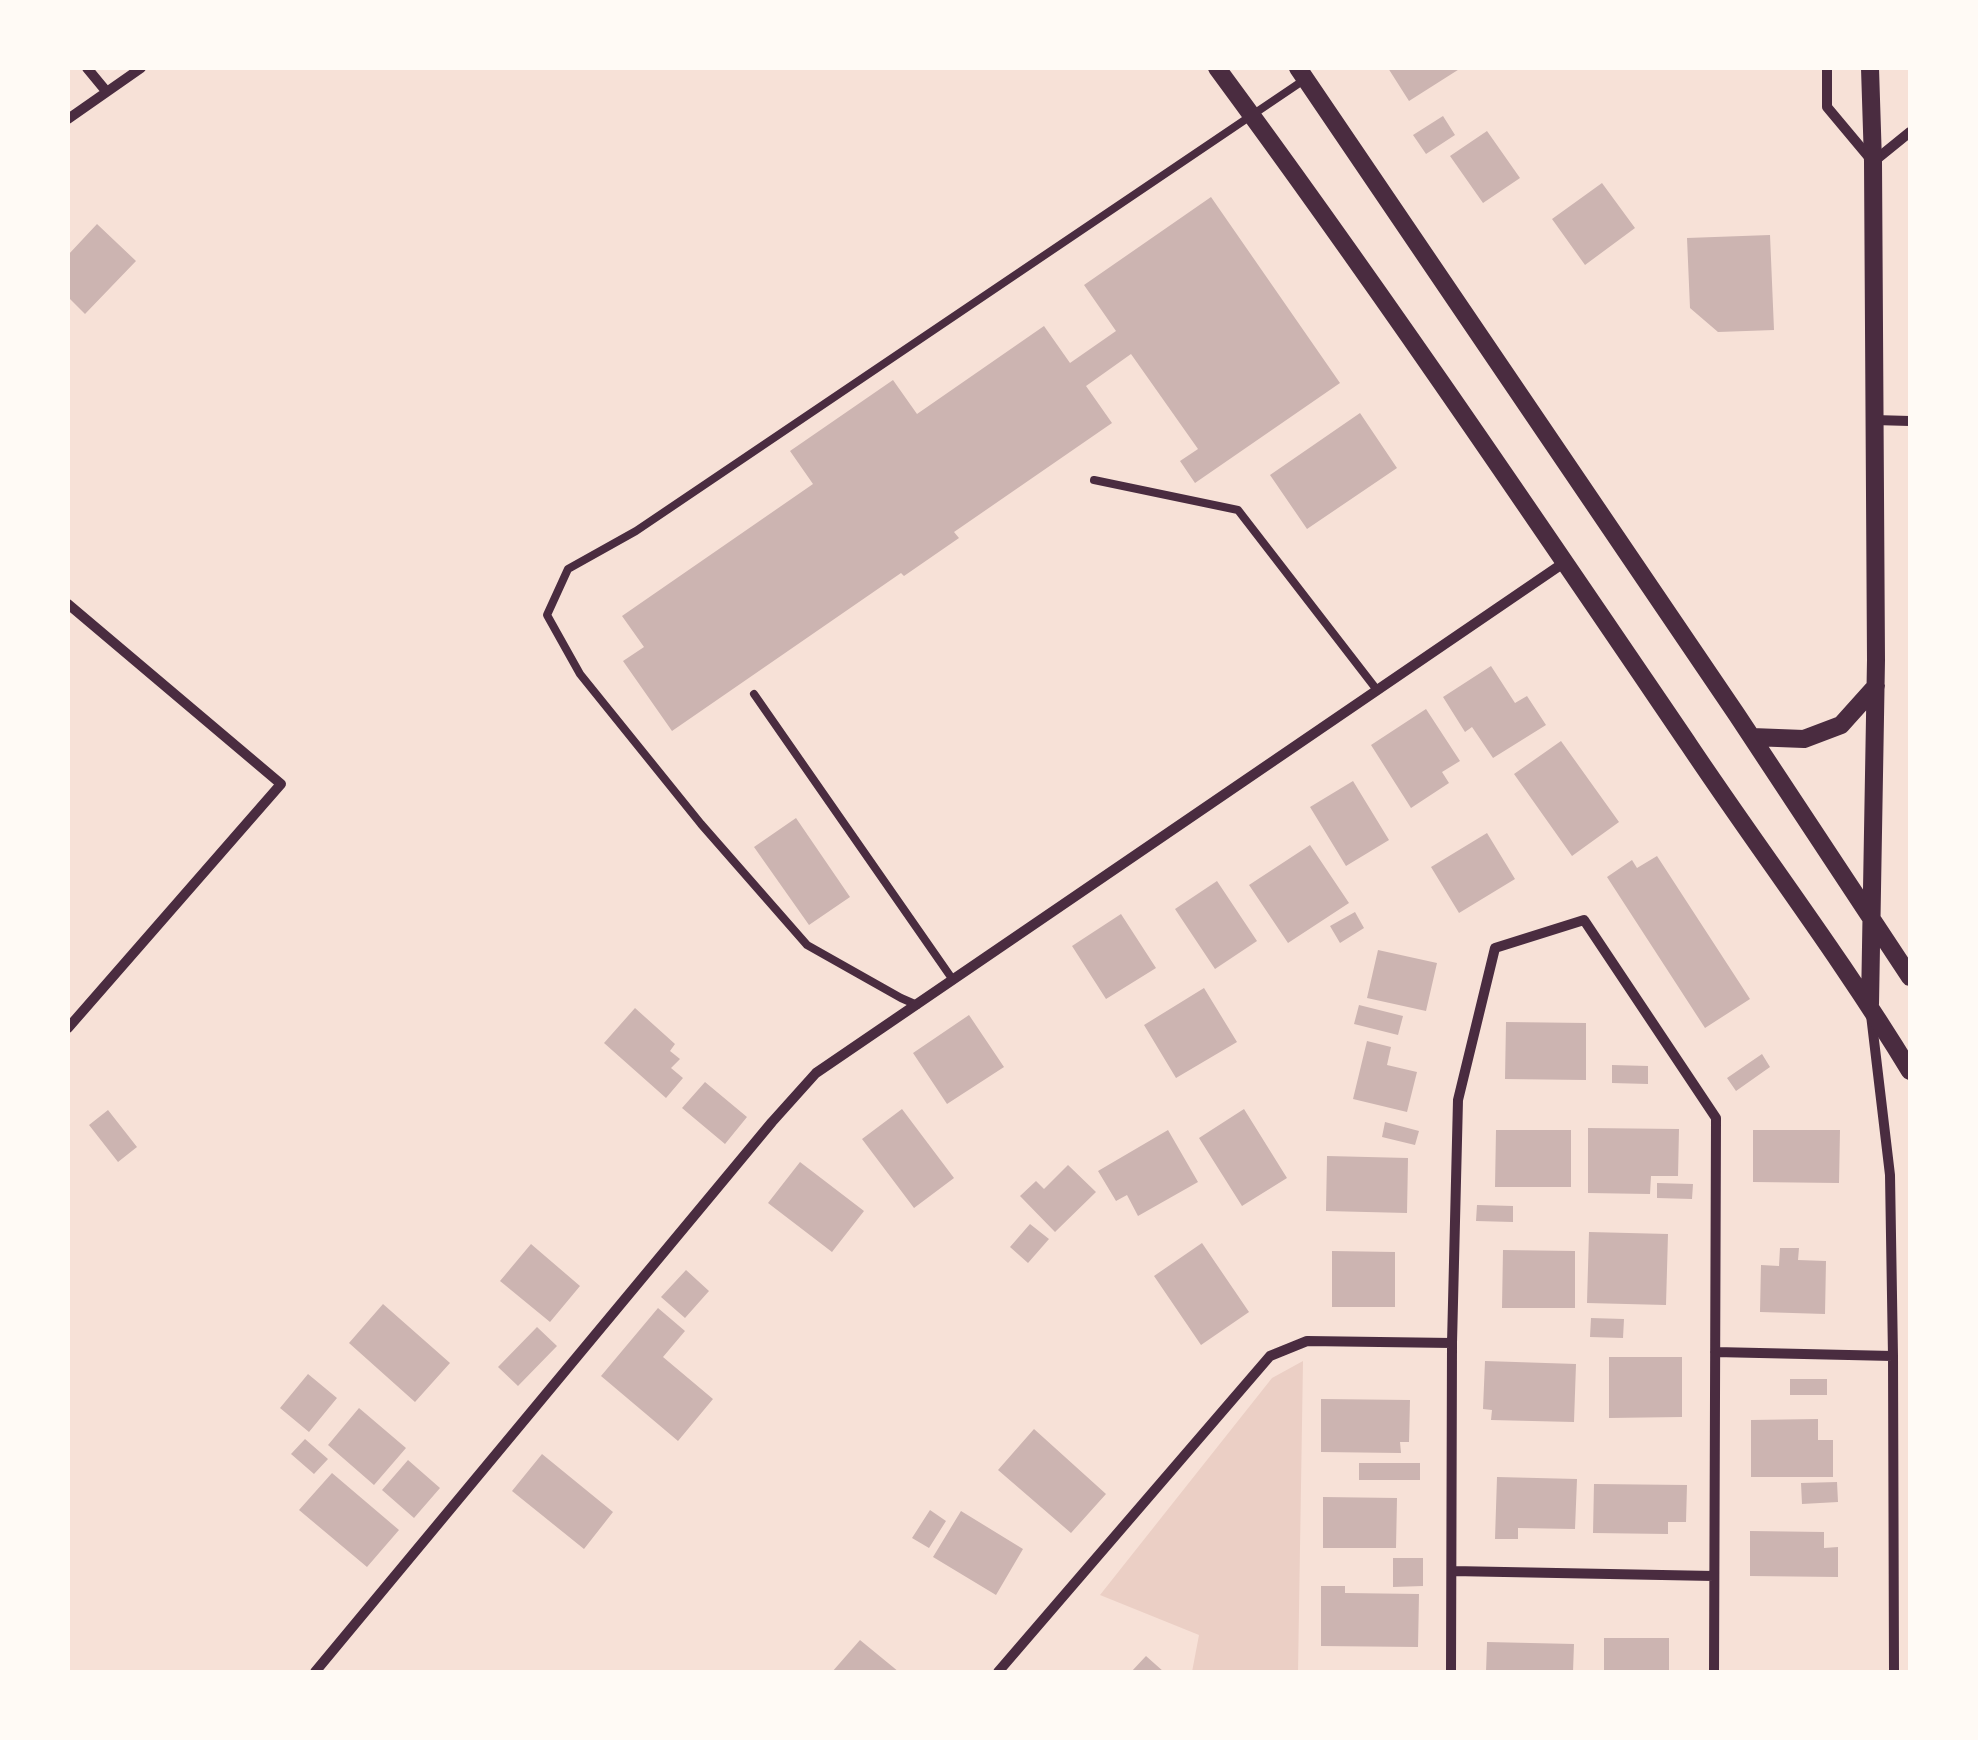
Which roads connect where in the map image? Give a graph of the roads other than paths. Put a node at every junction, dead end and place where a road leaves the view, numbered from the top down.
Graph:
1 (87, 68) edge
2 (141, 68) edge
3 (1217, 68) edge
4 (1827, 68) edge
5 (1870, 68) edge
6 (1302, 73) edge
7 (106, 90) junction
8 (1252, 116) junction
9 (68, 119) edge
10 (1910, 132) edge
11 (1873, 162) junction
12 (1874, 420) junction
13 (1910, 421) edge
14 (1094, 480) dead end
15 (1566, 561) junction
16 (68, 604) edge
17 (1876, 686) junction
18 (1377, 690) junction
19 (754, 694) dead end
20 (1752, 738) junction
21 (1873, 922) junction
22 (1910, 978) edge
23 (953, 980) junction
24 (917, 1004) junction
25 (1870, 1004) junction
26 (68, 1028) edge
27 (1910, 1071) edge
28 (1452, 1342) junction
29 (1715, 1352) junction
30 (1894, 1356) junction
31 (1452, 1571) junction
32 (1714, 1576) junction
33 (315, 1672) edge
34 (998, 1672) edge
35 (1451, 1672) edge
36 (1714, 1672) edge
37 (1894, 1672) edge

1 - 7 street
2 - 7 street
3 - 8 street
4 - 11 street
5 - 11 street
6 - 8 lane
6 - 20 street
7 - 9 street
8 - 15 street
8 - 24 lane
10 - 11 street
11 - 12 street
12 - 13 street
12 - 17 street
14 - 18 lane
15 - 18 street
15 - 25 street
16 - 26 street
17 - 20 street
17 - 21 street
18 - 23 street
19 - 23 lane
20 - 21 street
21 - 22 street
21 - 25 street
23 - 24 street
24 - 33 street
25 - 27 street
25 - 30 street
28 - 29 street
28 - 31 street
28 - 34 street
29 - 30 street
29 - 32 street
30 - 37 street
31 - 32 street
31 - 35 street
32 - 36 street

